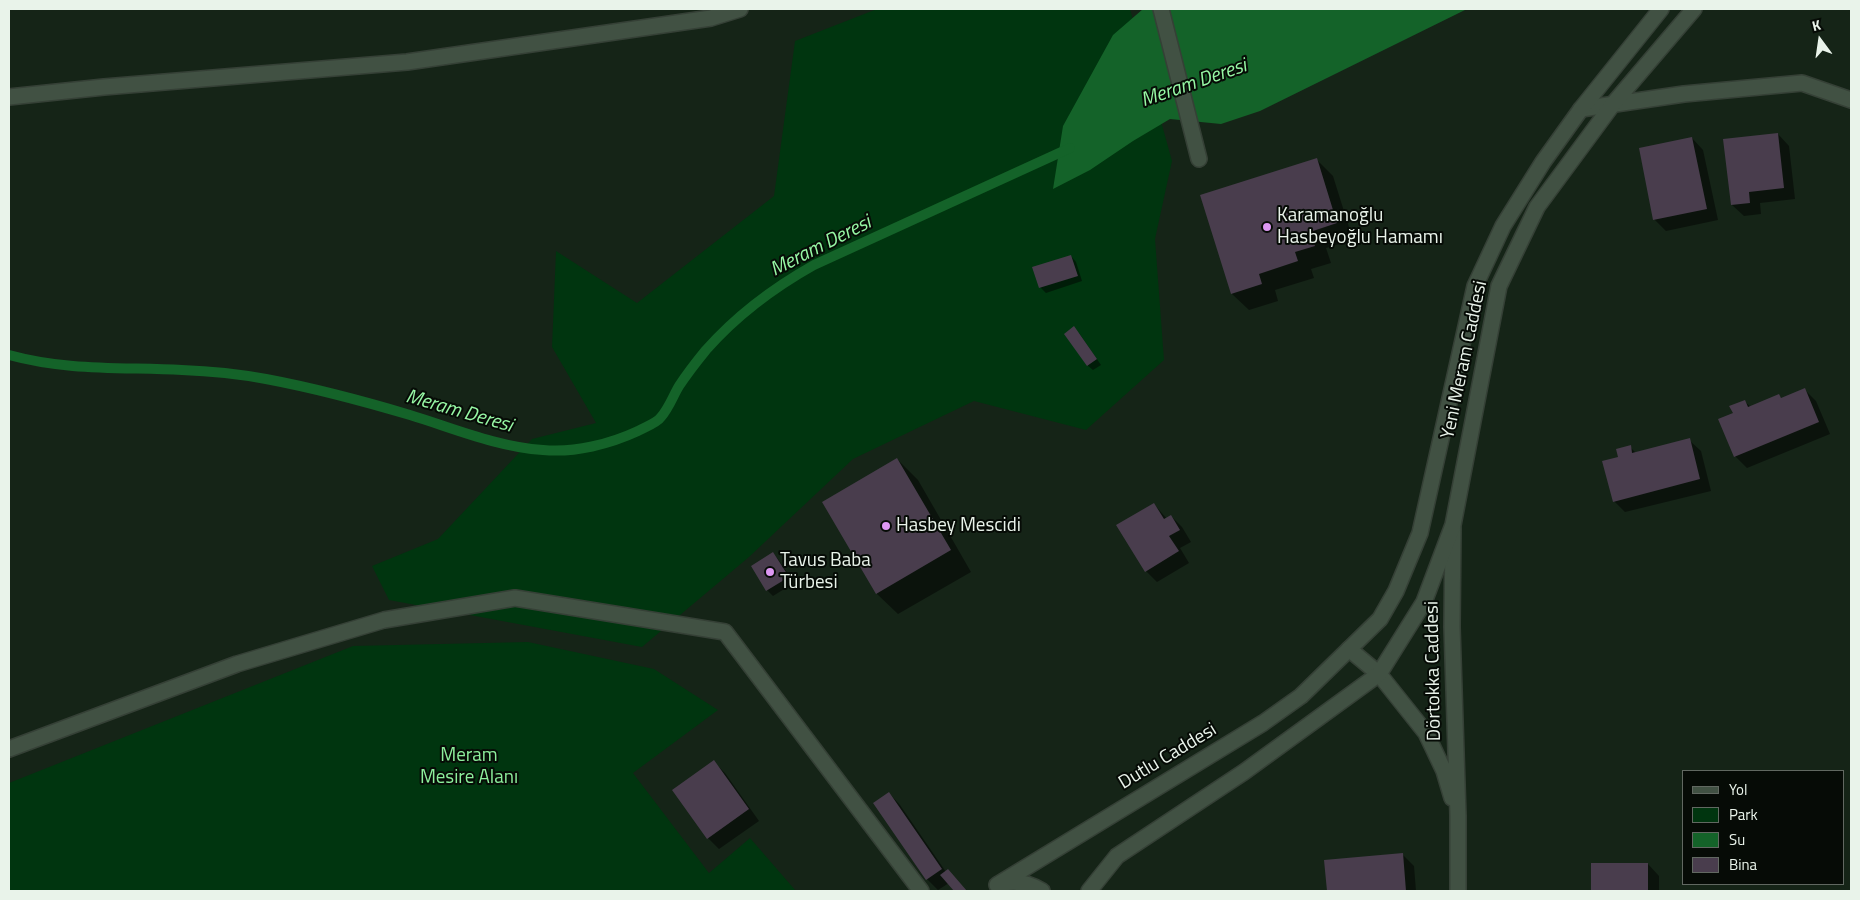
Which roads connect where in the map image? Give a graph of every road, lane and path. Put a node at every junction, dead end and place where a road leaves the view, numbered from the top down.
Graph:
1 (740, 9) edge
2 (1161, 9) edge
3 (1661, 9) edge
4 (1694, 9) edge
5 (9, 97) edge
6 (1851, 100) edge
7 (1613, 104) junction
8 (1581, 109) junction
9 (1199, 159) dead end
10 (1453, 525) junction
11 (1349, 649) junction
12 (1379, 674) junction
13 (9, 749) edge
14 (1458, 816) junction
15 (992, 888) edge
16 (922, 891) edge
17 (1042, 891) edge
18 (1089, 891) edge
19 (1458, 891) edge

1 - 5 street
2 - 9 street
3 - 8 street, Yeni Meram Caddesi
4 - 7 street, Yeni Meram Caddesi
6 - 7 street
7 - 8 street
7 - 10 street, Yeni Meram Caddesi
8 - 11 street, Yeni Meram Caddesi
10 - 12 street, Yeni Meram Caddesi
10 - 14 street, Dörtokka Caddesi
11 - 12 street, Dörtokka Caddesi
11 - 15 street, Dutlu Caddesi
12 - 14 street, Dörtokka Caddesi
12 - 18 street
13 - 16 street
14 - 19 street, Dörtokka Caddesi
15 - 17 street

